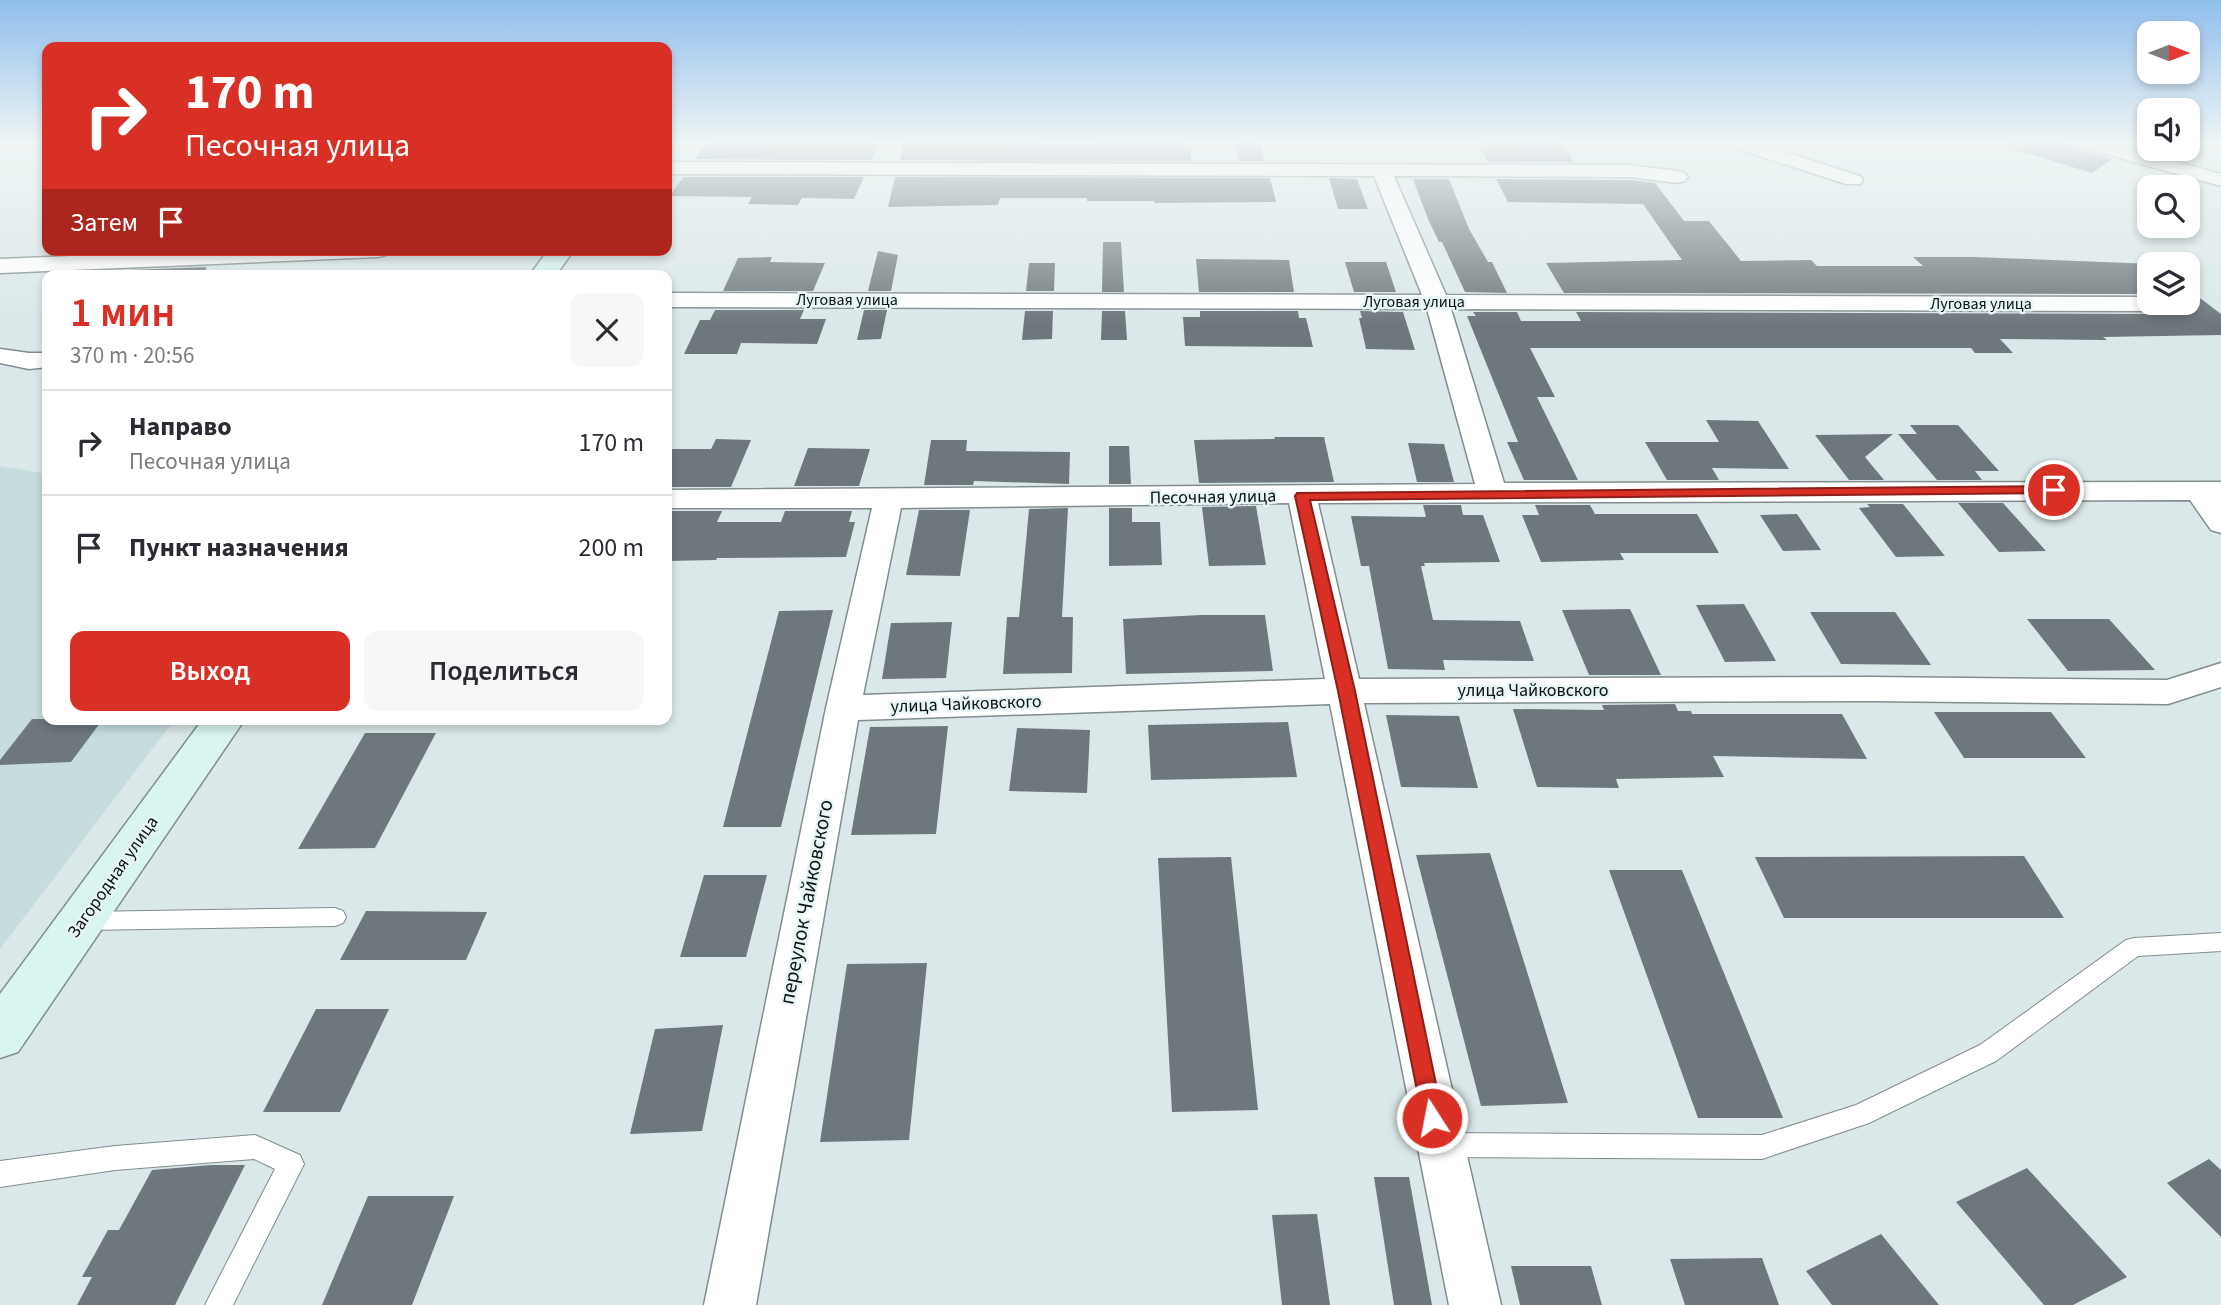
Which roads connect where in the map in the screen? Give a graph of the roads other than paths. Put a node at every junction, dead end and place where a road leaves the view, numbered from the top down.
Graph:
1 (1395, 202) edge
2 (236, 256) edge
3 (0, 266) edge
4 (672, 300) edge
5 (1437, 302) junction
6 (2137, 304) edge
7 (0, 356) edge
8 (42, 360) edge
9 (2210, 491) edge
10 (1492, 492) junction
11 (1302, 496) junction
12 (672, 499) edge
13 (888, 499) junction
14 (2221, 524) edge
15 (2221, 675) edge
16 (1346, 691) junction
17 (843, 708) junction
18 (221, 725) edge
19 (335, 917) dead end
20 (81, 921) junction
21 (2221, 942) edge
22 (0, 1035) edge
23 (1437, 1145) junction
24 (0, 1174) edge
25 (219, 1305) edge
26 (730, 1305) edge
27 (1475, 1305) edge

1 - 5 street
2 - 3 street
4 - 5 street, Луговая улица
5 - 6 street, Луговая улица
5 - 10 street
7 - 8 street
9 - 10 street, Песочная улица
9 - 14 street
10 - 11 street, Песочная улица
11 - 13 street, Песочная улица
11 - 16 street
12 - 13 street, Песочная улица
13 - 17 street, переулок Чайковского
15 - 16 street, улица Чайковского
16 - 17 street, улица Чайковского
16 - 23 street
17 - 26 street, переулок Чайковского
18 - 20 street, Загородная улица
19 - 20 lane
20 - 22 street, Загородная улица
21 - 23 lane
23 - 27 street
24 - 25 lane

